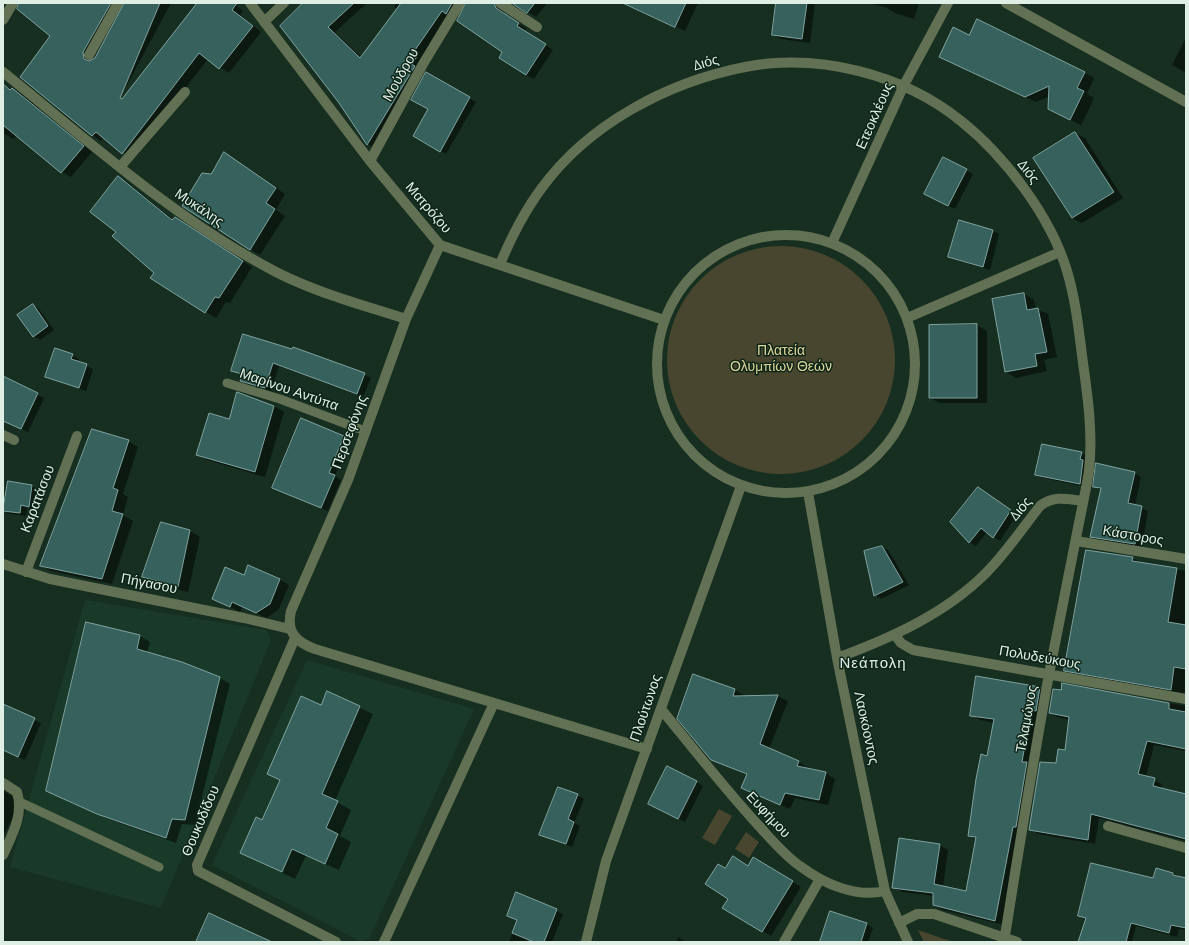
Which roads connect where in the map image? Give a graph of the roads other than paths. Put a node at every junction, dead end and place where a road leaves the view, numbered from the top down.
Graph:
1 (13, 3) edge
2 (118, 3) edge
3 (250, 3) edge
4 (284, 3) edge
5 (460, 3) edge
6 (500, 3) edge
7 (948, 3) edge
8 (1006, 3) edge
9 (3, 20) edge
10 (264, 22) junction
11 (536, 27) dead end
12 (89, 55) dead end
13 (3, 72) edge
14 (904, 85) junction
15 (185, 92) dead end
16 (1186, 102) edge
17 (370, 161) junction
18 (120, 167) junction
19 (832, 243) junction
20 (440, 245) junction
21 (1060, 252) junction
22 (500, 264) junction
23 (907, 318) junction
24 (406, 319) junction
25 (664, 320) junction
26 (227, 384) dead end
27 (365, 431) junction
28 (3, 435) edge
29 (77, 436) dead end
30 (14, 440) dead end
31 (741, 486) junction
32 (808, 492) junction
33 (1083, 501) junction
34 (1076, 541) junction
35 (1186, 559) edge
36 (3, 564) edge
37 (26, 572) junction
38 (292, 634) junction
39 (895, 635) junction
40 (837, 658) junction
41 (1049, 674) junction
42 (1186, 699) edge
43 (494, 703) junction
44 (660, 708) junction
45 (647, 749) junction
46 (3, 782) edge
47 (18, 797) junction
48 (1108, 826) dead end
49 (1186, 848) edge
50 (3, 855) edge
51 (159, 867) dead end
52 (820, 879) junction
53 (885, 891) junction
54 (899, 923) junction
55 (1004, 940) edge
56 (336, 942) edge
57 (384, 942) edge
58 (586, 942) edge
59 (784, 942) edge
60 (908, 942) edge
61 (1017, 942) edge

1 - 9 street
2 - 12 street
3 - 10 street, Ματρόζου
4 - 10 street
5 - 17 street, Μούδρου
6 - 11 street
7 - 14 street, Ετεοκλέους
8 - 16 street
10 - 17 street, Ματρόζου
13 - 18 street, Μυκάλης
14 - 19 street, Ετεοκλέους
14 - 21 street, Διός
14 - 22 street, Διός
15 - 18 street
17 - 20 street, Ματρόζου
18 - 24 street, Μυκάλης
19 - 23 street
19 - 25 street
20 - 22 street, Ματρόζου
20 - 24 street, Περσεφόνης
21 - 23 street
21 - 33 street, Διός
22 - 25 street, Ματρόζου
23 - 32 street
24 - 27 street, Περσεφόνης
25 - 31 street
26 - 27 lane, Μαρίνου Αντύπα
27 - 38 street, Περσεφόνης
28 - 30 street
29 - 37 street, Καρατάσου
31 - 32 street
31 - 44 street, Πλούτωνος
32 - 40 street, Λαοκόοντος
33 - 34 street, Τελαμώνος
33 - 39 street, Διός
34 - 35 street, Κάστορος
34 - 41 street, Τελαμώνος
36 - 37 street, Πήγασου
37 - 38 street, Πήγασου
38 - 43 street, Πήγασου
38 - 56 street, Θουκυδίδου
39 - 40 street, Διός
39 - 41 street, Πολυδεύκους
40 - 53 street, Λαοκόοντος
41 - 42 street, Πολυδεύκους
41 - 55 street, Τελαμώνος
43 - 45 street, Πήγασου
43 - 57 street
44 - 45 street, Πλούτωνος
44 - 52 street, Ευφήμου
45 - 58 street, Πλούτωνος
46 - 47 street
47 - 50 street
47 - 51 lane
48 - 49 street
52 - 53 street, Ευφήμου
52 - 59 street
53 - 54 street, Λαοκόοντος
54 - 55 street
54 - 60 street, Λαοκόοντος
55 - 61 street

